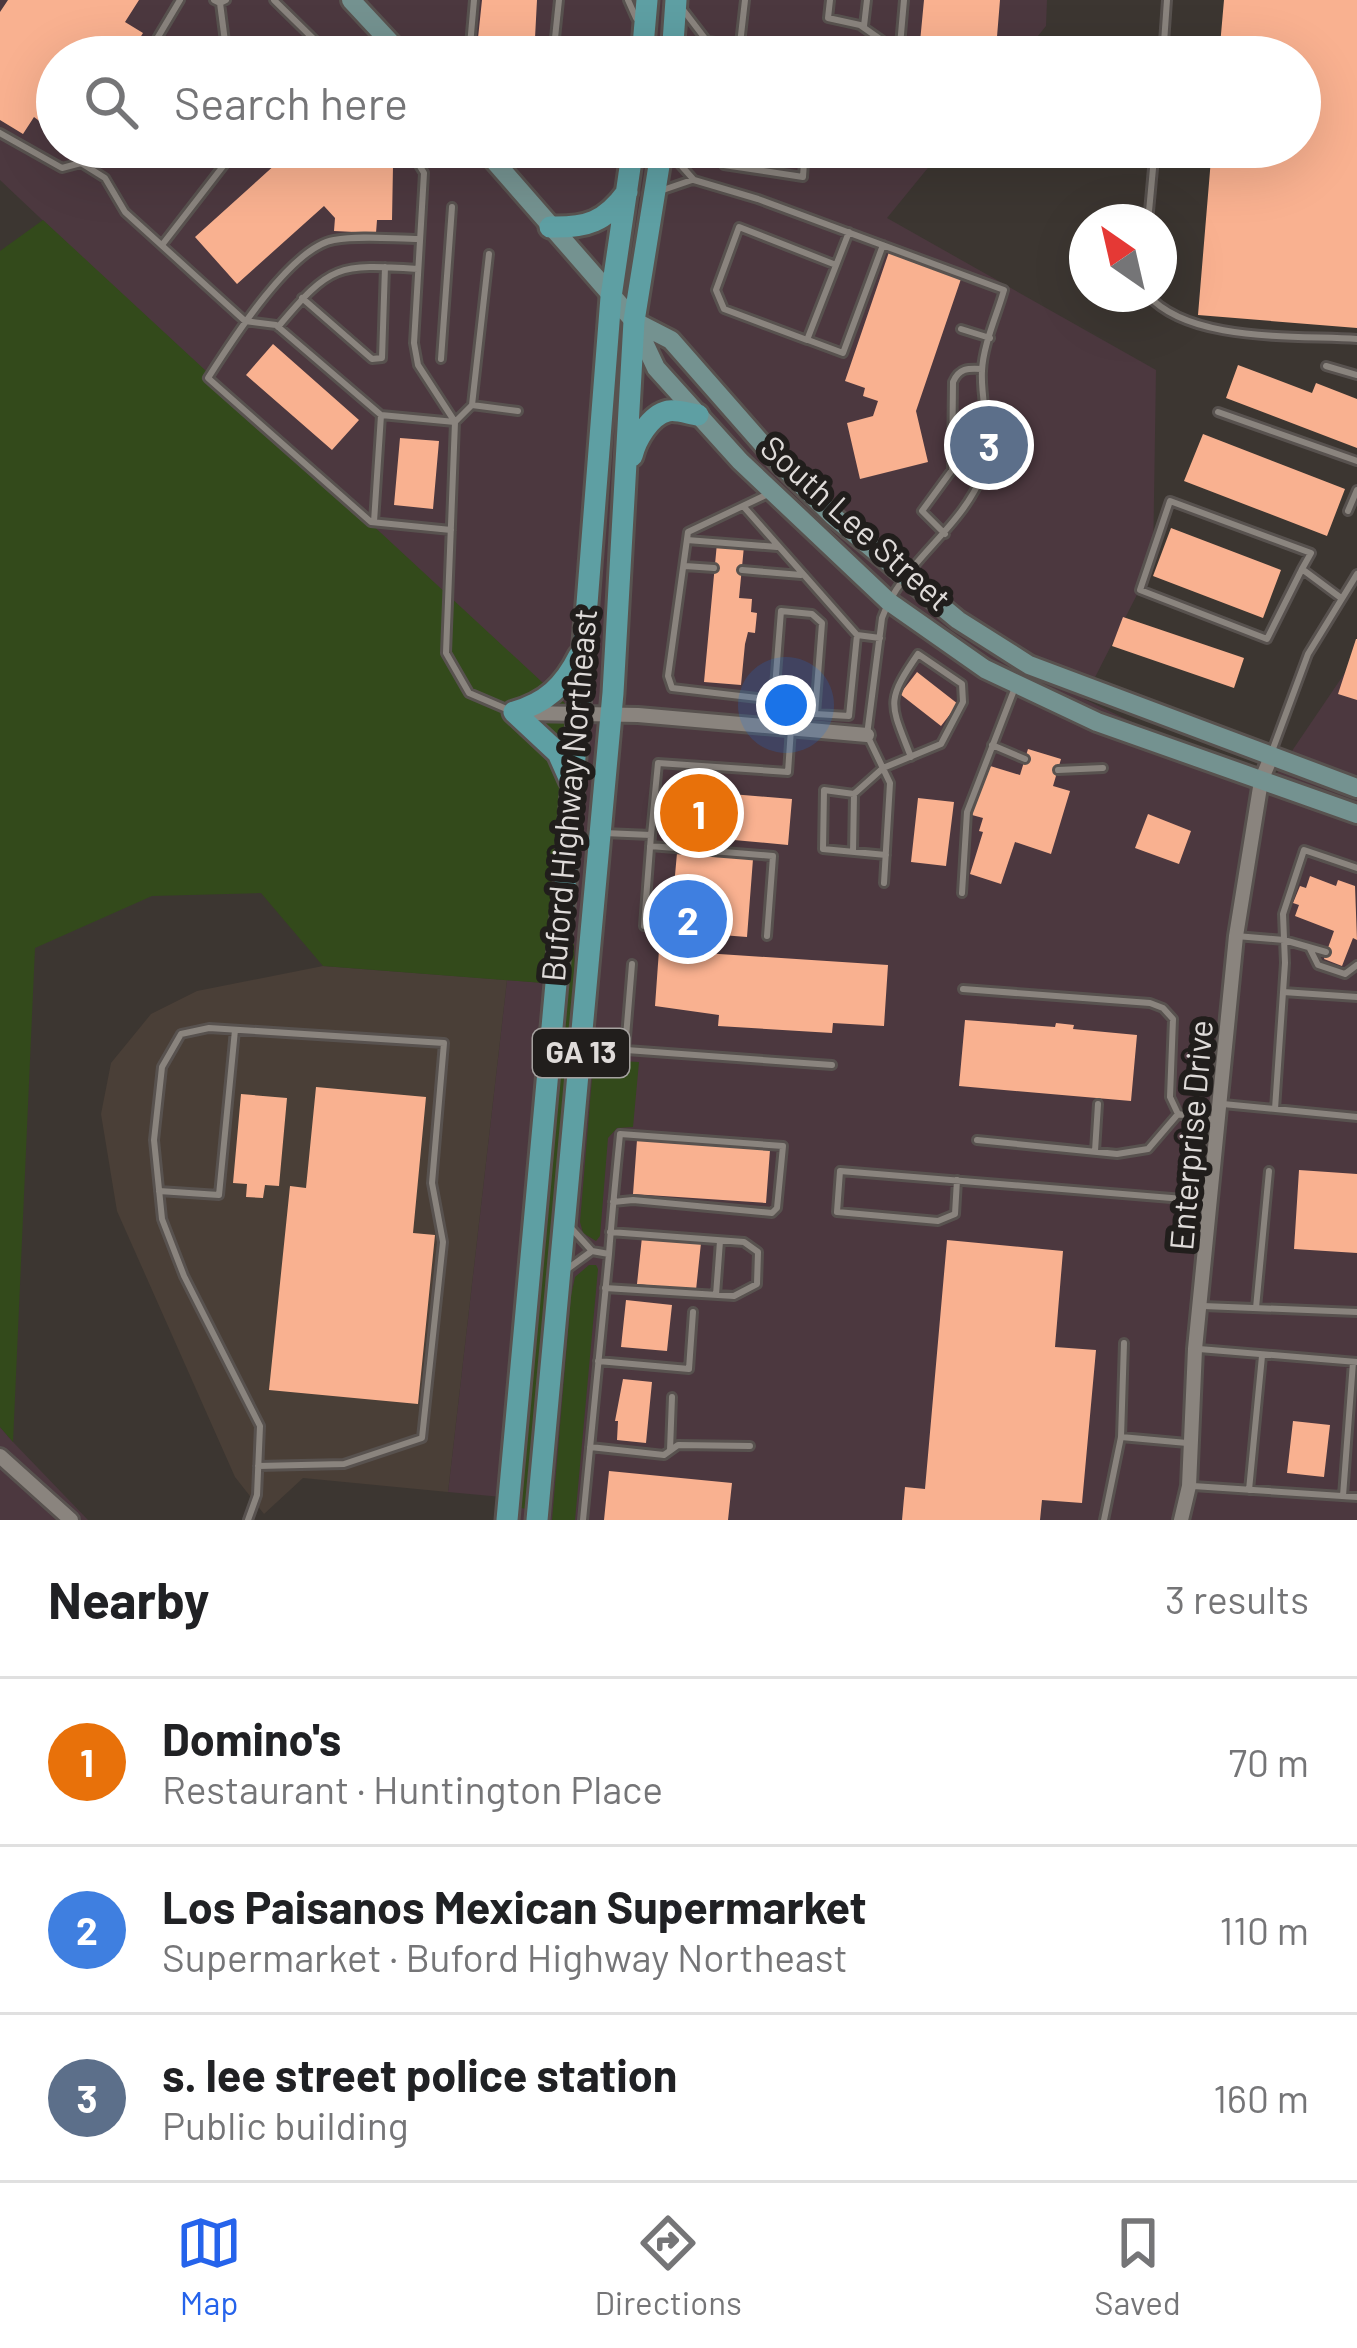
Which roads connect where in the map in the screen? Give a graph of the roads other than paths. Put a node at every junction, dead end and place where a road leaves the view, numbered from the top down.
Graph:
1 (180, 0) edge
2 (274, 0) edge
3 (351, 0) edge
4 (473, 0) edge
5 (559, 0) edge
6 (628, 0) edge
7 (647, 0) edge
8 (677, 0) edge
9 (745, 0) edge
10 (830, 0) edge
11 (868, 0) edge
12 (904, 0) edge
13 (1167, 0) edge
14 (220, 1) edge
15 (864, 27) junction
16 (159, 36) edge
17 (224, 36) edge
18 (311, 36) edge
19 (384, 36) edge
20 (471, 36) edge
21 (555, 36) edge
22 (639, 36) edge
23 (644, 36) edge
24 (674, 36) edge
25 (702, 36) edge
26 (737, 36) edge
27 (876, 36) edge
28 (901, 36) edge
29 (1164, 36) edge
30 (0, 133) edge
31 (36, 153) edge
32 (88, 168) edge
33 (221, 168) edge
34 (421, 168) edge
35 (500, 168) edge
36 (660, 168) edge
37 (680, 168) edge
38 (744, 168) edge
39 (803, 168) edge
40 (1153, 168) edge
41 (631, 169) edge
42 (694, 180) junction
43 (656, 192) junction
44 (1150, 204) edge
45 (452, 207) dead end
46 (550, 227) junction
47 (849, 232) junction
48 (420, 238) junction
49 (161, 245) junction
50 (883, 245) junction
51 (490, 254) dead end
52 (836, 265) junction
53 (385, 267) junction
54 (418, 269) junction
55 (611, 297) junction
56 (302, 298) junction
57 (1168, 312) edge
58 (245, 321) junction
59 (634, 321) junction
60 (278, 327) junction
61 (961, 329) dead end
62 (990, 338) junction
63 (1357, 339) edge
64 (807, 340) junction
65 (440, 359) dead end
66 (1326, 366) dead end
67 (982, 368) junction
68 (1357, 375) edge
69 (472, 405) junction
70 (518, 411) dead end
71 (1218, 412) dead end
72 (381, 415) junction
73 (698, 415) junction
74 (455, 422) junction
75 (1357, 461) edge
76 (625, 486) junction
77 (1357, 490) edge
78 (771, 492) junction
79 (744, 507) junction
80 (1348, 511) dead end
81 (374, 522) junction
82 (451, 530) junction
83 (945, 534) junction
84 (687, 540) junction
85 (777, 547) junction
86 (685, 566) junction
87 (714, 568) dead end
88 (1302, 569) junction
89 (742, 571) dead end
90 (1357, 574) edge
91 (801, 575) junction
92 (906, 577) junction
93 (1341, 598) junction
94 (888, 602) junction
95 (931, 632) junction
96 (857, 635) junction
97 (880, 638) junction
98 (584, 648) junction
99 (918, 654) junction
100 (1017, 685) junction
101 (774, 700) junction
102 (514, 712) junction
103 (815, 713) junction
104 (578, 714) junction
105 (610, 715) junction
106 (849, 716) junction
107 (792, 727) junction
108 (867, 735) junction
109 (992, 745) junction
110 (911, 757) junction
111 (1271, 757) junction
112 (1025, 759) dead end
113 (883, 768) junction
114 (1103, 768) dead end
115 (1058, 770) dead end
116 (1262, 781) junction
117 (572, 786) junction
118 (1357, 788) edge
119 (854, 794) junction
120 (1357, 814) edge
121 (601, 833) junction
122 (650, 835) junction
123 (650, 846) junction
124 (853, 852) junction
125 (886, 855) junction
126 (1357, 868) edge
127 (884, 883) dead end
128 (962, 893) dead end
129 (644, 926) dead end
130 (767, 936) dead end
131 (1236, 936) junction
132 (1285, 940) junction
133 (1309, 946) junction
134 (1326, 952) dead end
135 (1345, 960) dead end
136 (632, 964) dead end
137 (1357, 965) edge
138 (963, 989) dead end
139 (1283, 992) junction
140 (1357, 997) edge
141 (235, 1030) junction
142 (582, 1046) junction
143 (625, 1049) junction
144 (832, 1064) dead end
145 (1098, 1104) dead end
146 (1221, 1104) junction
147 (1275, 1109) junction
148 (1178, 1114) junction
149 (1357, 1117) edge
150 (1218, 1121) junction
151 (977, 1140) dead end
152 (1095, 1151) junction
153 (1269, 1171) dead end
154 (957, 1180) junction
155 (159, 1191) junction
156 (614, 1202) junction
157 (1211, 1202) junction
158 (566, 1220) junction
159 (610, 1232) junction
160 (720, 1240) junction
161 (592, 1251) junction
162 (609, 1254) junction
163 (561, 1275) junction
164 (605, 1288) junction
165 (716, 1294) junction
166 (1203, 1306) junction
167 (1256, 1308) junction
168 (693, 1312) dead end
169 (1357, 1312) edge
170 (1124, 1343) dead end
171 (1196, 1349) junction
172 (1262, 1354) junction
173 (598, 1361) junction
174 (1355, 1362) edge
175 (672, 1397) dead end
176 (1121, 1437) junction
177 (1191, 1444) junction
178 (750, 1446) dead end
179 (590, 1447) junction
180 (670, 1450) junction
181 (0, 1456) edge
182 (258, 1466) junction
183 (1189, 1486) junction
184 (1249, 1490) junction
185 (1343, 1496) junction
186 (1357, 1497) edge
187 (71, 1520) edge
188 (248, 1520) edge
189 (507, 1520) edge
190 (537, 1520) edge
191 (583, 1520) edge
192 (1104, 1520) edge
193 (1181, 1520) edge

1 - 16 lane
2 - 18 lane
3 - 19 main road
4 - 20 lane
5 - 21 lane
6 - 22 lane
7 - 23 main road
8 - 24 main road
8 - 25 lane
9 - 26 lane
10 - 15 lane
11 - 15 lane
12 - 28 lane
13 - 29 lane
14 - 17 lane
15 - 27 lane
30 - 31 lane
32 - 49 lane
33 - 49 lane
34 - 48 lane
35 - 46 main road, South Lee Street
36 - 43 main road, Buford Highway Northeast / GA 13
37 - 42 lane
38 - 39 lane
40 - 44 lane
41 - 46 main road
41 - 55 main road, GA 13
42 - 43 lane
42 - 47 lane
43 - 59 main road, Buford Highway Northeast / GA 13
45 - 65 lane
46 - 55 main road, South Lee Street
47 - 50 lane
47 - 52 lane
48 - 54 lane
48 - 58 lane
49 - 58 lane
50 - 62 lane
50 - 64 lane
51 - 69 lane
52 - 64 lane
52 - 64 lane
53 - 54 lane
53 - 56 lane
53 - 56 lane
54 - 74 lane
55 - 59 main road, South Lee Street
55 - 98 main road, GA 13
56 - 60 lane
57 - 63 lane
58 - 60 lane
58 - 81 lane
59 - 73 main road, South Lee Street
59 - 76 main road, Buford Highway Northeast / GA 13
59 - 92 main road, South Lee Street
60 - 72 lane
61 - 62 lane
62 - 67 lane
66 - 68 lane
67 - 83 lane
67 - 83 lane
69 - 70 lane
69 - 74 lane
71 - 75 lane
72 - 74 lane
72 - 81 lane
73 - 76 main road
73 - 78 main road, South Lee Street
74 - 82 lane
76 - 105 main road, Buford Highway Northeast / GA 13
77 - 80 lane
78 - 79 lane
78 - 94 main road, South Lee Street
79 - 84 lane
79 - 85 lane
81 - 82 lane
82 - 102 lane
83 - 92 lane
84 - 85 lane
84 - 86 lane
85 - 91 lane
86 - 87 lane
86 - 101 lane
88 - 88 lane
88 - 93 lane
89 - 91 lane
90 - 93 lane
91 - 96 lane
92 - 94 lane
92 - 111 main road, South Lee Street
93 - 111 lane
94 - 95 main road, South Lee Street
94 - 97 lane
95 - 99 lane
95 - 100 main road, South Lee Street
96 - 97 lane
96 - 106 lane
97 - 108 lane
98 - 102 main road
98 - 104 main road, GA 13
99 - 110 lane
99 - 110 lane
100 - 109 lane
100 - 116 main road, South Lee Street
101 - 103 lane
101 - 103 lane
102 - 104 street
102 - 117 main road
103 - 106 lane
104 - 105 street
104 - 117 main road, GA 13
105 - 107 street
105 - 121 main road, Buford Highway Northeast / GA 13
106 - 108 lane
107 - 108 street
107 - 122 lane
108 - 113 lane
109 - 112 lane
109 - 128 lane
110 - 113 lane
111 - 116 street, Enterprise Drive
111 - 118 main road, South Lee Street
113 - 119 lane
113 - 125 lane
114 - 115 lane
116 - 120 main road, South Lee Street
116 - 131 street, Enterprise Drive
117 - 189 main road, GA 13
119 - 124 lane
119 - 124 lane
121 - 122 lane
121 - 142 main road, Buford Highway Northeast / GA 13
122 - 123 lane
123 - 129 lane
123 - 130 lane
124 - 125 lane
125 - 127 lane
126 - 132 lane
131 - 132 lane
131 - 146 street, Enterprise Drive
132 - 133 lane
132 - 139 lane
133 - 134 lane
133 - 137 lane
135 - 137 lane
136 - 143 lane
138 - 148 lane
139 - 140 lane
139 - 147 lane
141 - 155 lane
141 - 155 lane
141 - 182 lane
142 - 143 lane
142 - 158 main road, Buford Highway Northeast / GA 13
143 - 144 lane
145 - 152 lane
146 - 147 lane
146 - 150 street, Enterprise Drive
147 - 149 lane
148 - 150 lane
148 - 152 lane
150 - 157 street, Enterprise Drive
151 - 152 lane
153 - 167 lane
154 - 154 lane
154 - 157 lane
155 - 182 lane
156 - 156 lane
156 - 159 lane
157 - 166 street, Enterprise Drive
158 - 161 lane
158 - 163 main road, Buford Highway Northeast / GA 13
159 - 160 lane
159 - 162 lane
160 - 165 lane
160 - 165 lane
161 - 162 lane
161 - 163 lane
162 - 164 lane
163 - 190 main road, Buford Highway Northeast / GA 13
164 - 165 lane
164 - 173 lane
166 - 167 lane
166 - 171 street, Enterprise Drive
167 - 169 lane
168 - 173 lane
170 - 176 lane
171 - 172 lane
171 - 177 street, Enterprise Drive
172 - 174 lane
172 - 184 lane
173 - 179 lane
174 - 185 lane
175 - 180 lane
176 - 177 lane
176 - 192 lane
177 - 183 street, Enterprise Drive
178 - 180 lane
179 - 180 lane
179 - 191 lane
181 - 187 street
182 - 188 lane
183 - 184 lane
183 - 193 street, Enterprise Drive
184 - 185 lane
185 - 186 lane

